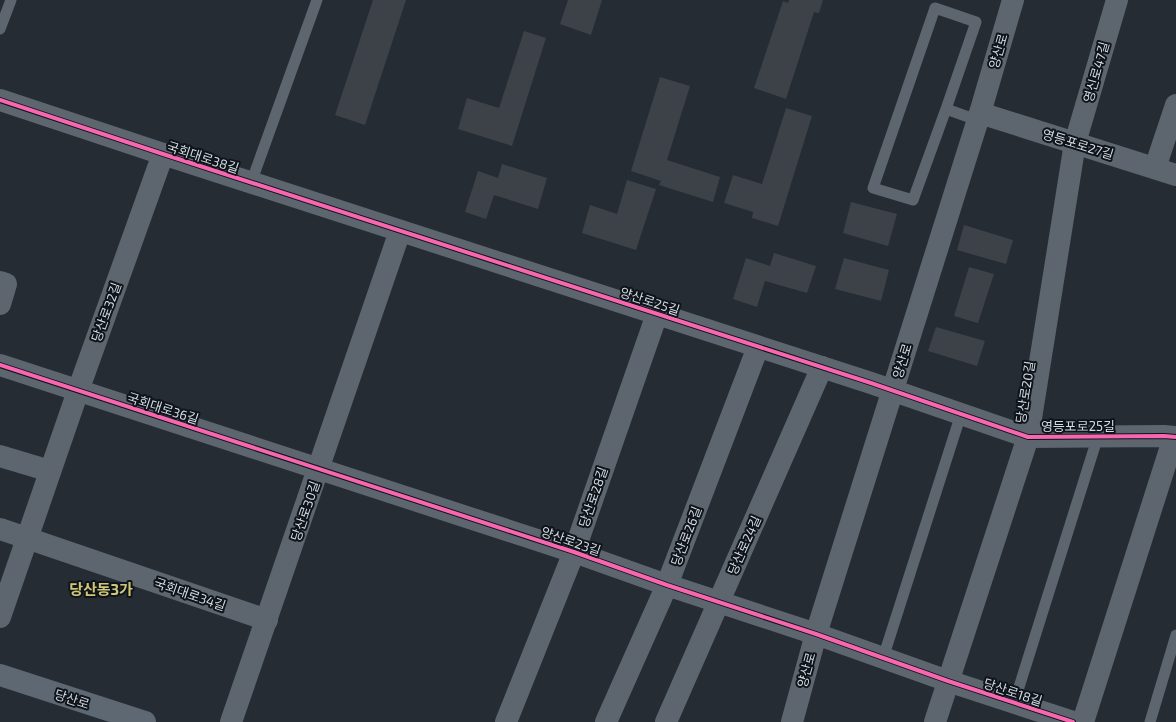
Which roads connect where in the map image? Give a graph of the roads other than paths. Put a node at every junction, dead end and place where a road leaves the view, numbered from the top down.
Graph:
1 (11, 0) edge
2 (317, 0) edge
3 (1013, 0) edge
4 (1117, 0) edge
5 (0, 29) edge
6 (0, 100) edge
7 (1176, 105) edge
8 (946, 109) junction
9 (978, 117) junction
10 (1075, 143) junction
11 (163, 154) junction
12 (1155, 168) junction
13 (1176, 175) edge
14 (251, 183) junction
15 (400, 231) junction
16 (0, 282) edge
17 (0, 304) edge
18 (657, 314) junction
19 (758, 347) junction
20 (0, 365) edge
21 (822, 368) junction
22 (892, 390) junction
23 (78, 391) junction
24 (961, 414) junction
25 (1098, 436) junction
26 (1028, 437) junction
27 (1175, 437) edge
28 (0, 456) edge
29 (319, 470) junction
30 (50, 471) junction
31 (0, 529) edge
32 (26, 538) junction
33 (574, 552) junction
34 (667, 585) junction
35 (719, 602) junction
36 (2, 605) edge
37 (267, 620) junction
38 (816, 634) junction
39 (1176, 635) edge
40 (883, 658) junction
41 (0, 675) edge
42 (948, 681) junction
43 (1014, 703) junction
44 (145, 722) edge
45 (231, 722) edge
46 (506, 722) edge
47 (606, 722) edge
48 (666, 722) edge
49 (792, 722) edge
50 (935, 722) edge
51 (1073, 722) edge
52 (1083, 722) edge
53 (1150, 722) edge

1 - 5 lane
2 - 14 lane
3 - 9 street, 양산로
4 - 10 street, 영신로47길
6 - 11 street, 국회대로38길
7 - 12 street
8 - 8 lane
8 - 9 lane
9 - 10 street, 영등포로27길
9 - 22 street, 양산로
10 - 12 street, 영등포로27길
10 - 26 street, 당산로20길
11 - 14 street, 국회대로38길
11 - 23 street, 당산로32길
12 - 13 street, 영등포로27길
14 - 15 street, 국회대로38길
15 - 18 street, 양산로25길
15 - 29 street, 당산로30길
16 - 17 street
18 - 19 street, 양산로25길
18 - 33 street, 당산로28길
19 - 21 street, 양산로25길
19 - 34 street, 당산로26길
20 - 23 street, 국회대로36길
21 - 22 street, 양산로25길
21 - 35 street, 당산로24길
22 - 24 street, 영등포로25길
22 - 38 street, 양산로
23 - 29 street, 국회대로36길
23 - 30 street, 당산로32길
24 - 26 street, 영등포로25길
24 - 40 lane
25 - 26 street, 영등포로25길
25 - 27 street, 영등포로25길
25 - 43 lane
26 - 42 street, 당산로20길
27 - 52 street
28 - 30 street
29 - 33 street, 양산로23길
29 - 37 street, 당산로30길
30 - 32 street, 당산로32길
31 - 32 street, 국회대로34길
32 - 36 street, 당산로32길
32 - 37 street, 국회대로34길
33 - 34 street, 양산로23길
33 - 46 street, 당산로28길
34 - 35 street, 양산로23길
34 - 47 street, 당산로26길
35 - 38 street, 양산로23길
35 - 48 street, 당산로24길
37 - 45 street, 당산로30길
38 - 40 street
38 - 49 street, 양산로
39 - 53 lane
40 - 42 street
41 - 44 main road, 당산로
42 - 43 street, 당산로18길
42 - 50 street, 당산로20길
43 - 51 street, 당산로18길

